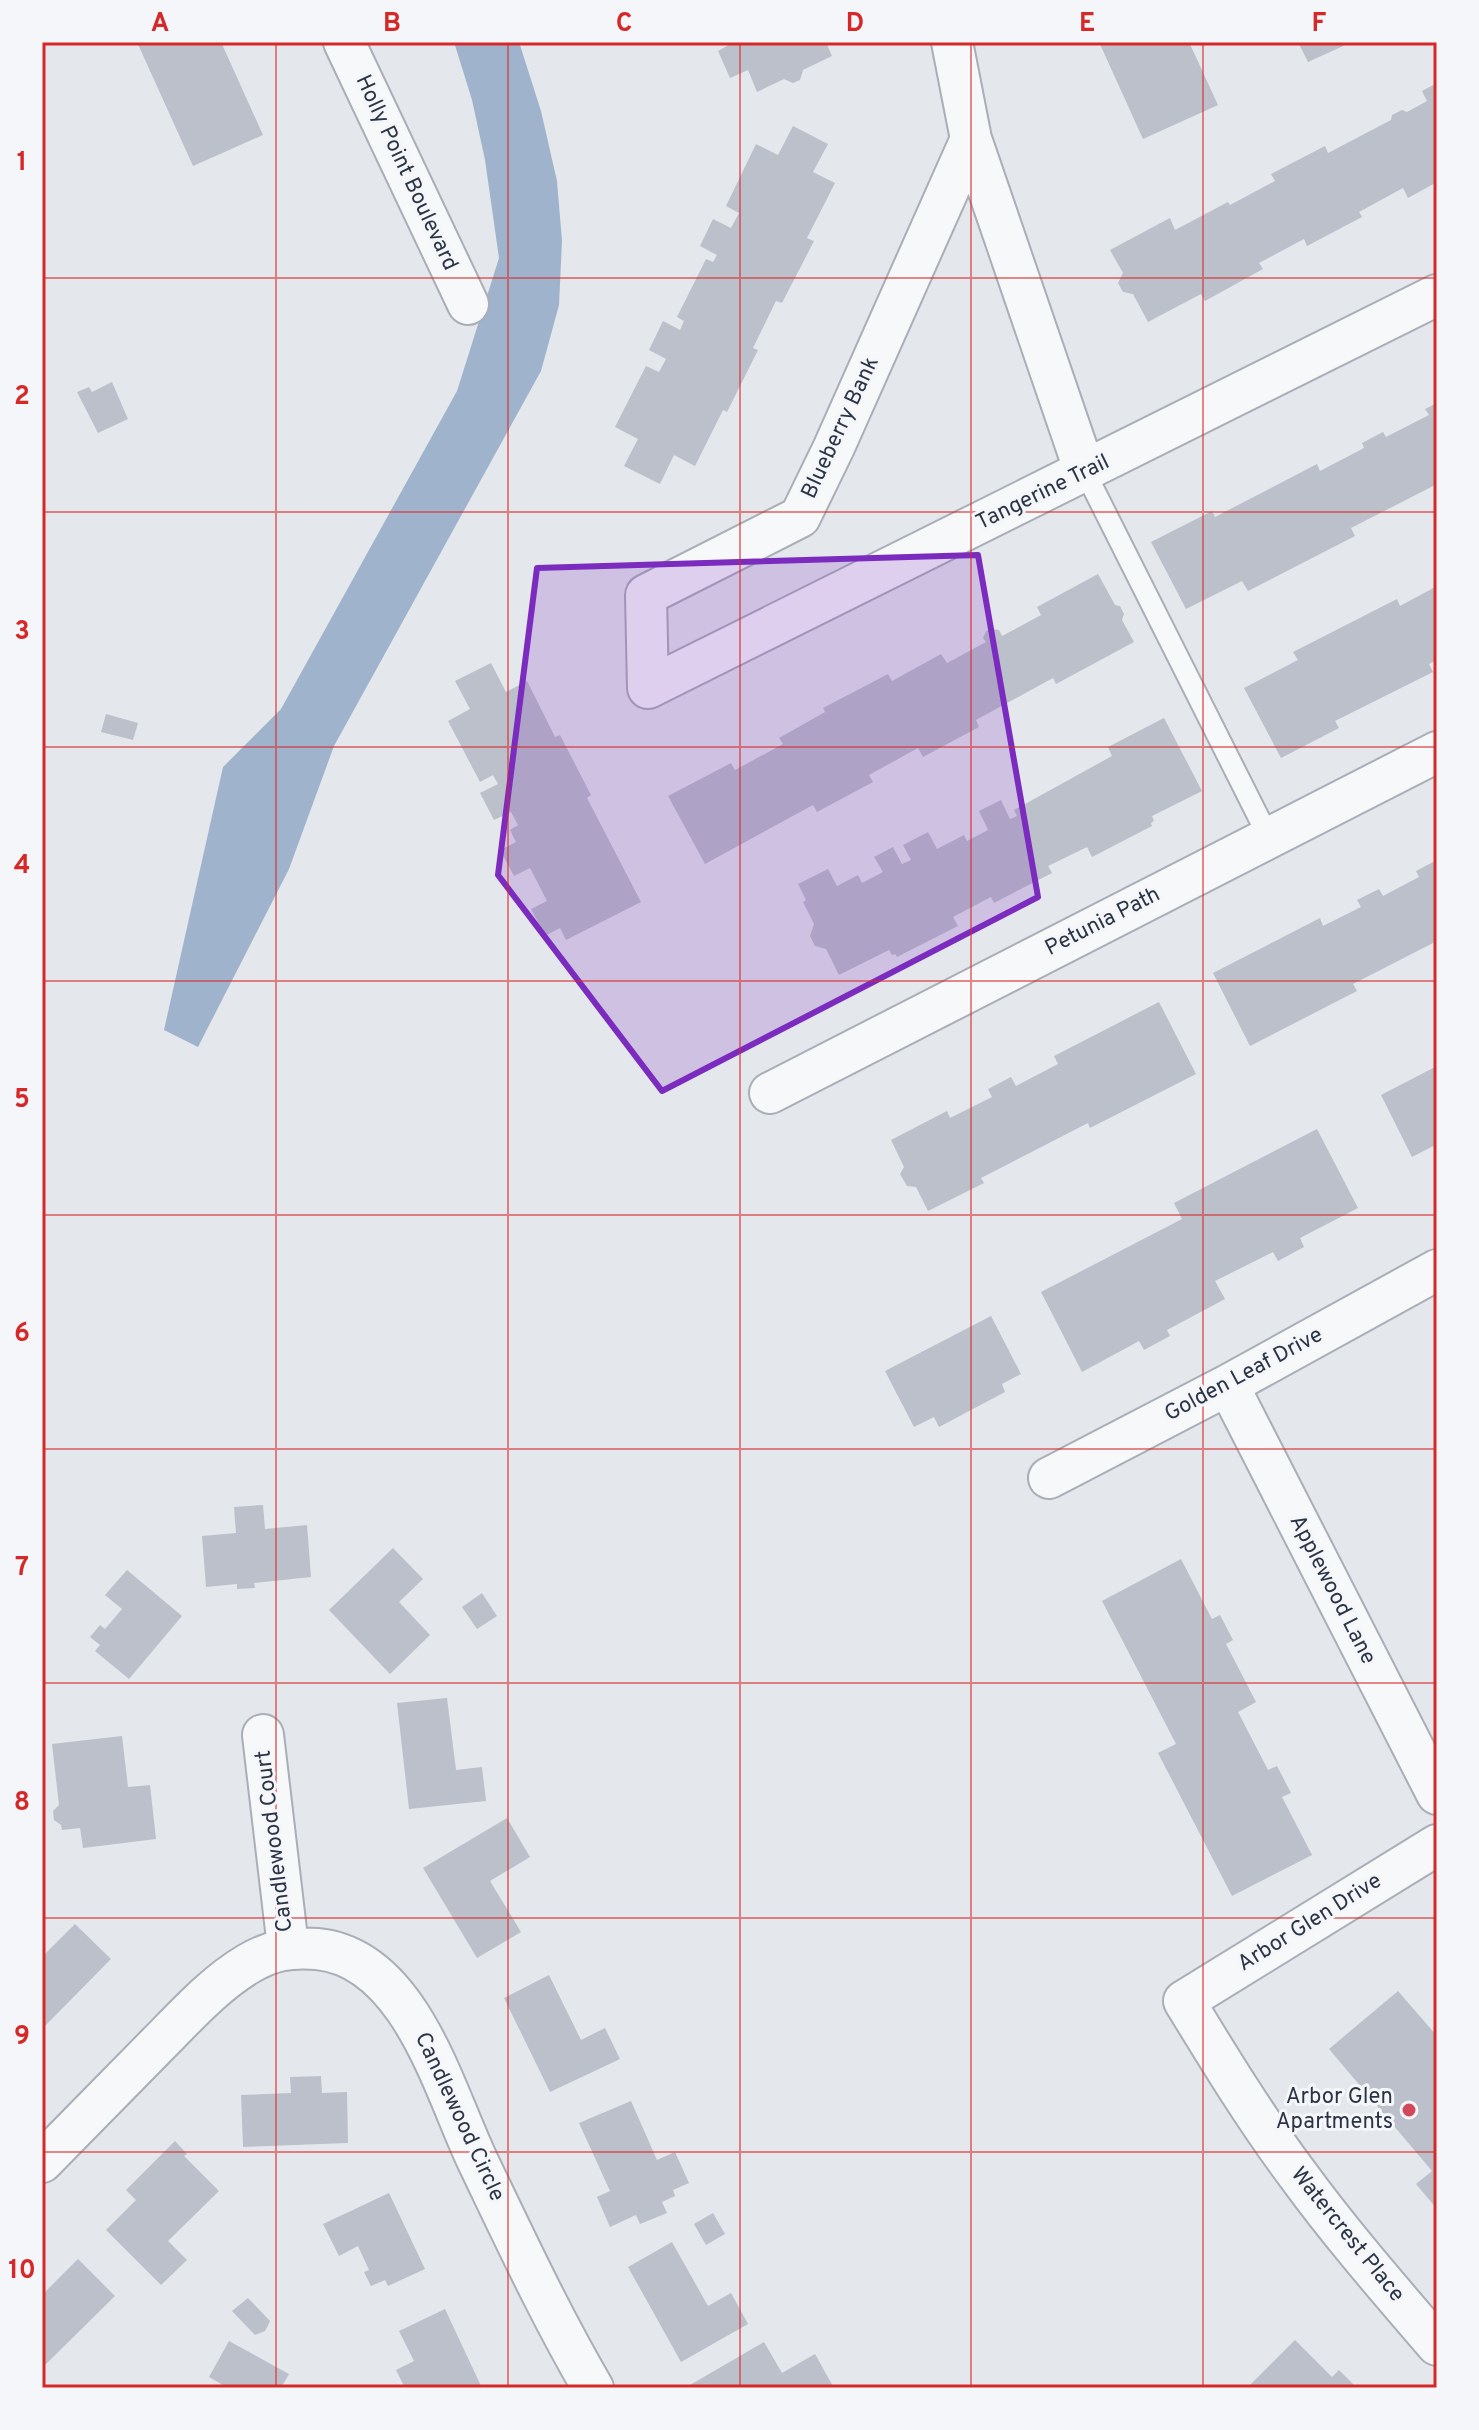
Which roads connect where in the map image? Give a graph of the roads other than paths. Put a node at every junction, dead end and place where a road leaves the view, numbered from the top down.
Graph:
1 (344, 42) edge
2 (952, 42) edge
3 (971, 139) junction
4 (1437, 295) edge
5 (468, 304) dead end
6 (1085, 472) junction
7 (648, 688) joint
8 (1437, 752) edge
9 (1269, 838) junction
10 (770, 1093) dead end
11 (1437, 1270) edge
12 (1228, 1385) junction
13 (1049, 1478) dead end
14 (263, 1735) dead end
15 (1437, 1794) edge
16 (1437, 1845) edge
17 (288, 1947) junction
18 (1184, 2001) joint
19 (42, 2162) edge
20 (1437, 2345) edge
21 (593, 2388) edge

1 - 5 street, Holly Point Boulevard
2 - 3 street
3 - 6 street
3 - 7 street, Blueberry Bank
4 - 6 street, Tangerine Trail
6 - 7 street, Tangerine Trail
6 - 9 lane
8 - 9 street, Petunia Path
9 - 10 street, Petunia Path
11 - 12 street, Golden Leaf Drive
12 - 13 street, Golden Leaf Drive
12 - 15 street, Applewood Lane
14 - 17 street, Candlewood Court
16 - 18 street, Arbor Glen Drive
17 - 19 street, Candlewood Circle
17 - 21 street, Candlewood Circle
18 - 20 street, Watercrest Place

